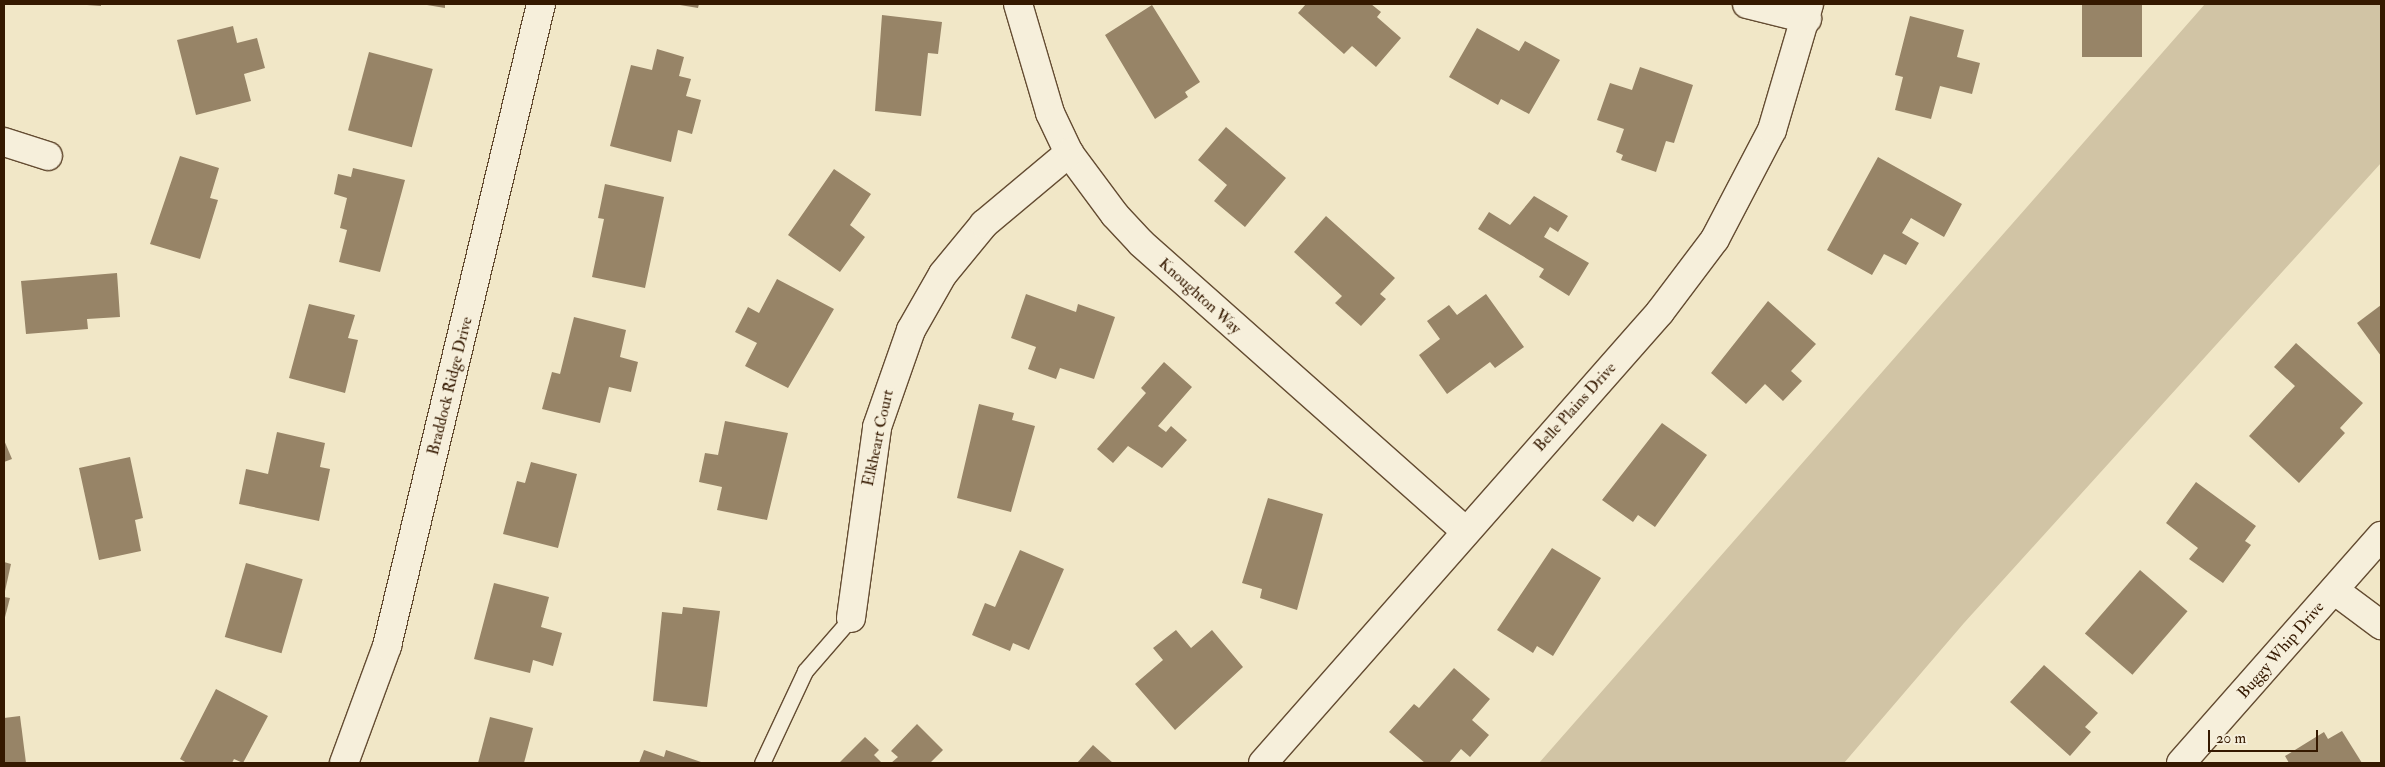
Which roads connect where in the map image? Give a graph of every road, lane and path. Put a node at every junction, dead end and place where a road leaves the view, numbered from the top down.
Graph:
1 (541, 4) edge
2 (1018, 4) edge
3 (1747, 4) edge
4 (1808, 11) edge
5 (4, 142) edge
6 (1069, 153) junction
7 (48, 156) dead end
8 (1464, 530) junction
9 (2381, 536) edge
10 (2334, 590) junction
11 (851, 618) joint
12 (2381, 625) edge
13 (344, 763) edge
14 (762, 763) edge
15 (1263, 763) edge
16 (2181, 763) edge

1 - 13 street, Braddock Ridge Drive
2 - 6 street, Knoughton Way
3 - 4 street
4 - 8 street, Belle Plains Drive
5 - 7 street
6 - 8 street, Knoughton Way
6 - 11 street, Elkheart Court
8 - 15 street, Belle Plains Drive
9 - 10 street, Buggy Whip Drive
10 - 12 street
10 - 16 street, Buggy Whip Drive
11 - 14 lane, Elkheart Court

